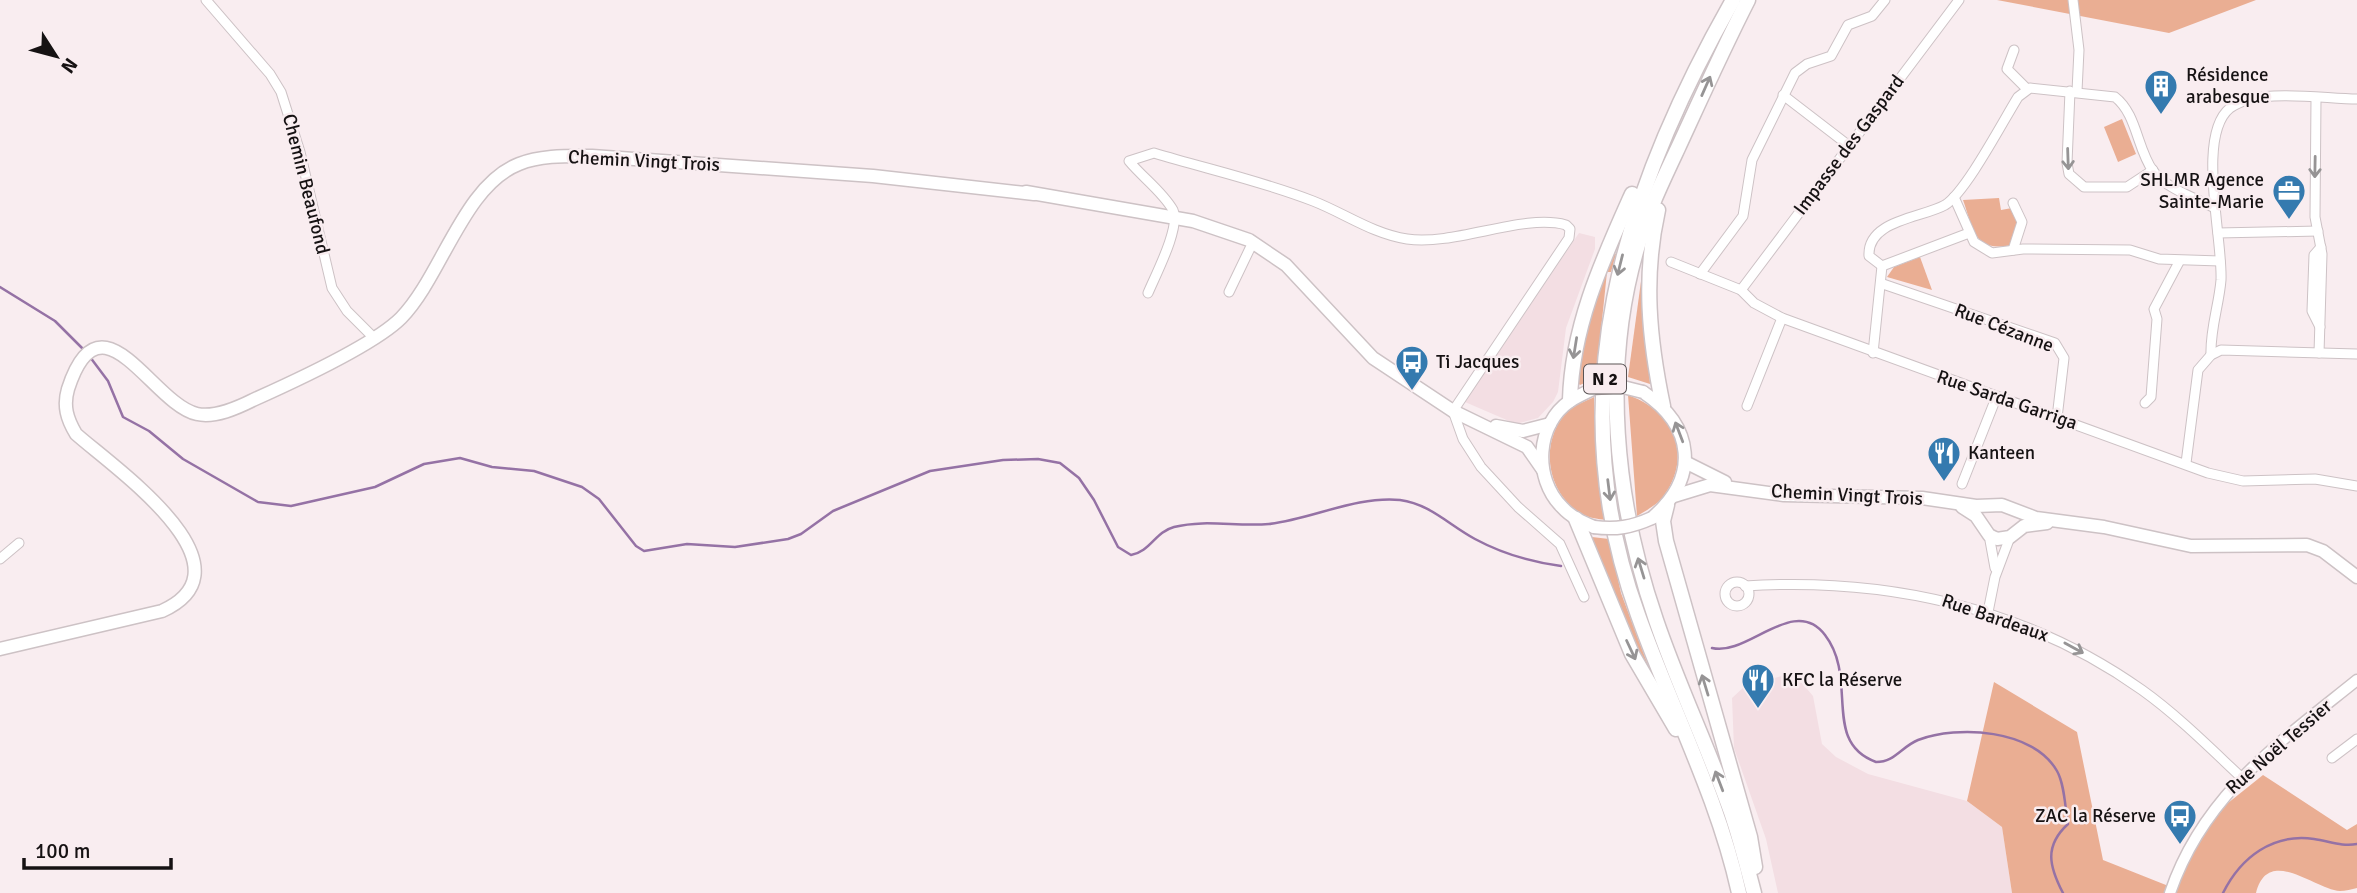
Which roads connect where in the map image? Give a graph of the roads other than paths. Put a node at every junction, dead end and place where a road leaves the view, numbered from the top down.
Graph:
1 (206, 0) edge
2 (1733, 0) edge
3 (1748, 0) edge
4 (1885, 0) edge
5 (1959, 0) edge
6 (2073, 0) edge
7 (2014, 50) dead end
8 (1698, 62) junction
9 (2027, 89) junction
10 (2073, 91) junction
11 (1783, 95) junction
12 (2316, 99) junction
13 (2357, 99) edge
14 (1848, 145) junction
15 (1678, 148) junction
16 (2153, 170) junction
17 (1954, 197) junction
18 (2013, 203) dead end
19 (2215, 208) junction
20 (1175, 218) junction
21 (2318, 231) junction
22 (1969, 233) junction
23 (2218, 233) junction
24 (1252, 242) junction
25 (2013, 250) junction
26 (2220, 261) junction
27 (1671, 262) dead end
28 (2179, 262) junction
29 (1882, 266) junction
30 (1700, 274) junction
31 (1882, 284) junction
32 (1741, 290) junction
33 (1229, 292) dead end
34 (1148, 293) dead end
35 (1782, 318) junction
36 (374, 338) junction
37 (1873, 353) junction
38 (2319, 353) junction
39 (2357, 354) edge
40 (2211, 355) junction
41 (1996, 398) junction
42 (1570, 400) junction
43 (2145, 402) dead end
44 (1663, 406) junction
45 (1747, 406) dead end
46 (1453, 411) junction
47 (2057, 418) junction
48 (1476, 421) junction
49 (1550, 424) junction
50 (1685, 461) junction
51 (2186, 463) junction
52 (1543, 470) junction
53 (1962, 484) dead end
54 (2357, 486) edge
55 (1737, 487) junction
56 (1671, 500) junction
57 (1958, 504) junction
58 (1994, 506) junction
59 (2010, 508) junction
60 (1576, 519) junction
61 (2054, 522) junction
62 (1986, 529) junction
63 (2013, 534) junction
64 (19, 543) dead end
65 (0, 559) edge
66 (1995, 577) junction
67 (2357, 577) edge
68 (1745, 586) dead end
69 (1584, 597) dead end
70 (1989, 612) junction
71 (0, 649) edge
72 (2357, 680) edge
73 (2357, 739) edge
74 (2332, 758) dead end
75 (1699, 769) junction
76 (2241, 777) junction
77 (1739, 893) edge
78 (1755, 893) edge
79 (2169, 893) edge

1 - 36 street, Chemin Beaufond
2 - 8 highway, N 2
15 -> 3 highway, N 2
4 - 11 street
5 - 14 street, Impasse des Gaspard
6 - 10 street
7 - 9 street
8 -> 42 highway
8 -> 75 highway, N 2
9 - 10 street
9 - 17 street
10 - 16 street
10 -> 16 street
11 - 14 street
11 - 30 street
12 - 13 street
12 - 19 street
12 -> 21 street
14 - 32 street, Impasse des Gaspard
15 - 44 highway
78 -> 15 highway, N 2
16 - 19 street
17 - 22 street
17 - 29 street
18 - 25 street
19 - 23 street
20 - 24 main road, Chemin Vingt Trois
20 - 34 street
20 - 36 main road, Chemin Vingt Trois
20 - 46 street
21 - 23 street
21 - 38 street
22 - 25 street
22 - 29 street
23 - 26 street
24 - 33 street
24 - 46 main road, Chemin Vingt Trois
25 - 28 street
26 - 28 street
26 - 40 street
27 - 30 street, Rue Sarda Garriga
28 - 43 street
29 - 31 street
30 - 32 street, Rue Sarda Garriga
31 - 37 street
31 - 47 street, Rue Cézanne
32 - 35 street, Rue Sarda Garriga
35 - 37 street, Rue Sarda Garriga
35 - 45 street
36 - 71 main road, Chemin Vingt Trois
37 - 41 street, Rue Sarda Garriga
38 - 39 street
38 - 40 street
40 - 51 street
41 - 47 street, Rue Sarda Garriga
41 - 53 street
42 - 44 main road, bridge
42 - 49 main road
50 -> 44 main road
46 - 48 main road, Chemin Vingt Trois
46 - 69 street
47 - 51 street, Rue Sarda Garriga
48 - 49 main road, Chemin Vingt Trois
48 - 52 main road, Chemin Vingt Trois
49 - 52 main road
50 - 55 main road, Chemin Vingt Trois
50 - 56 main road
51 - 54 street, Rue Sarda Garriga
52 - 60 main road
55 - 56 main road, Chemin Vingt Trois
55 - 57 main road, Chemin Vingt Trois
56 - 60 main road, bridge
78 -> 56 highway
57 - 58 main road, Chemin Vingt Trois
57 - 62 main road, Chemin Vingt Trois
58 - 59 main road, Chemin Vingt Trois
58 - 62 main road
59 - 61 main road, Chemin Vingt Trois
59 - 63 main road
60 -> 75 highway
61 - 63 main road, Chemin Vingt Trois
61 - 67 main road, Chemin Vingt Trois
62 - 63 main road, Chemin Vingt Trois
62 - 66 street
63 - 66 street
64 - 65 street
66 - 70 street
68 - 70 street, Rue Bardeaux
70 -> 76 street, Rue Bardeaux
72 - 76 street, Rue Noël Tessier
73 - 74 street
75 - 77 highway, N 2
76 - 79 street, Rue Noël Tessier

